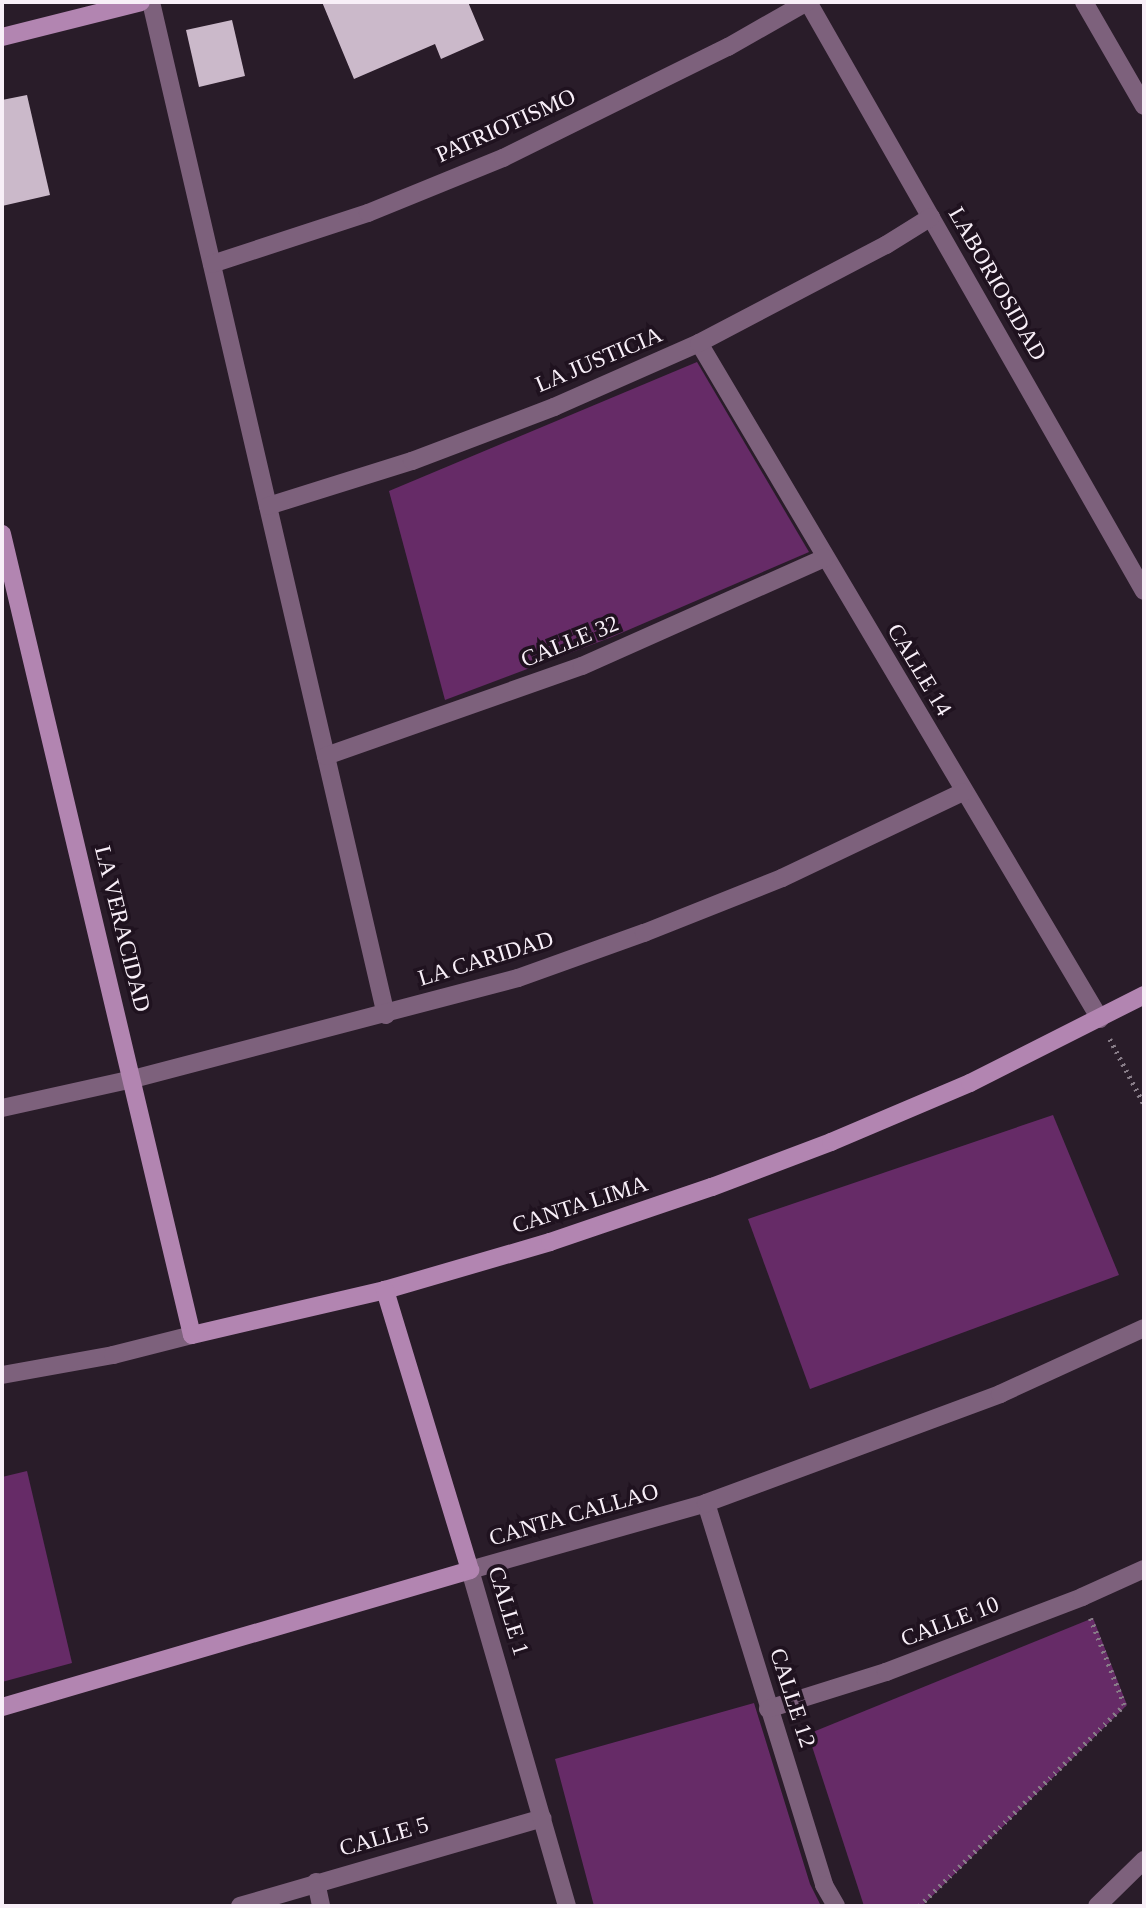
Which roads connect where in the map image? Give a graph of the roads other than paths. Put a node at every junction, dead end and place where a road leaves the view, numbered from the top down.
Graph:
1 (141, 2) edge
2 (151, 2) edge
3 (808, 2) edge
4 (1084, 2) edge
5 (2, 37) edge
6 (1139, 83) edge
7 (1144, 106) edge
8 (931, 217) junction
9 (212, 264) junction
10 (699, 343) junction
11 (268, 506) junction
12 (2, 534) edge
13 (825, 558) junction
14 (1144, 591) edge
15 (326, 756) junction
16 (963, 792) junction
17 (1144, 995) edge
18 (386, 1014) junction
19 (1100, 1019) junction
20 (133, 1079) junction
21 (2, 1108) edge
22 (385, 1290) junction
23 (1144, 1328) edge
24 (192, 1335) junction
25 (2, 1375) edge
26 (706, 1503) junction
27 (1144, 1569) edge
28 (470, 1570) junction
29 (2, 1707) edge
30 (768, 1709) junction
31 (542, 1818) junction
32 (1144, 1860) edge
33 (316, 1882) junction
34 (240, 1906) edge
35 (321, 1906) edge
36 (567, 1906) edge
37 (836, 1906) edge
38 (1097, 1906) edge

1 - 5 street
2 - 9 street
3 - 8 street, LABORIOSIDAD
3 - 9 street, PATRIOTISMO
4 - 6 street
6 - 7 street
8 - 10 street, LA JUSTICIA
8 - 14 street, LABORIOSIDAD
9 - 11 street
10 - 11 street, LA JUSTICIA
10 - 13 street, CALLE 14
11 - 15 street
12 - 20 street, LA VERACIDAD
13 - 15 street, CALLE 32
13 - 16 street, CALLE 14
15 - 18 street
16 - 18 street, LA CARIDAD
16 - 19 street, CALLE 14
17 - 19 street, CANTA LIMA
18 - 20 street, LA CARIDAD
19 - 22 street, CANTA LIMA
20 - 21 street, LA CARIDAD
20 - 24 street, LA VERACIDAD
22 - 24 street, CANTA LIMA
22 - 28 street, CALLE 1
23 - 26 street, CANTA CALLAO
24 - 25 street, CANTA LIMA
26 - 28 street, CANTA CALLAO
26 - 30 street, CALLE 12
27 - 30 street, CALLE 10
28 - 29 street, CANTA CALLAO
28 - 31 street, CALLE 1
30 - 37 street, CALLE 12
31 - 33 street, CALLE 5
31 - 36 street, CALLE 1
32 - 38 street
33 - 34 street, CALLE 5
33 - 35 street

